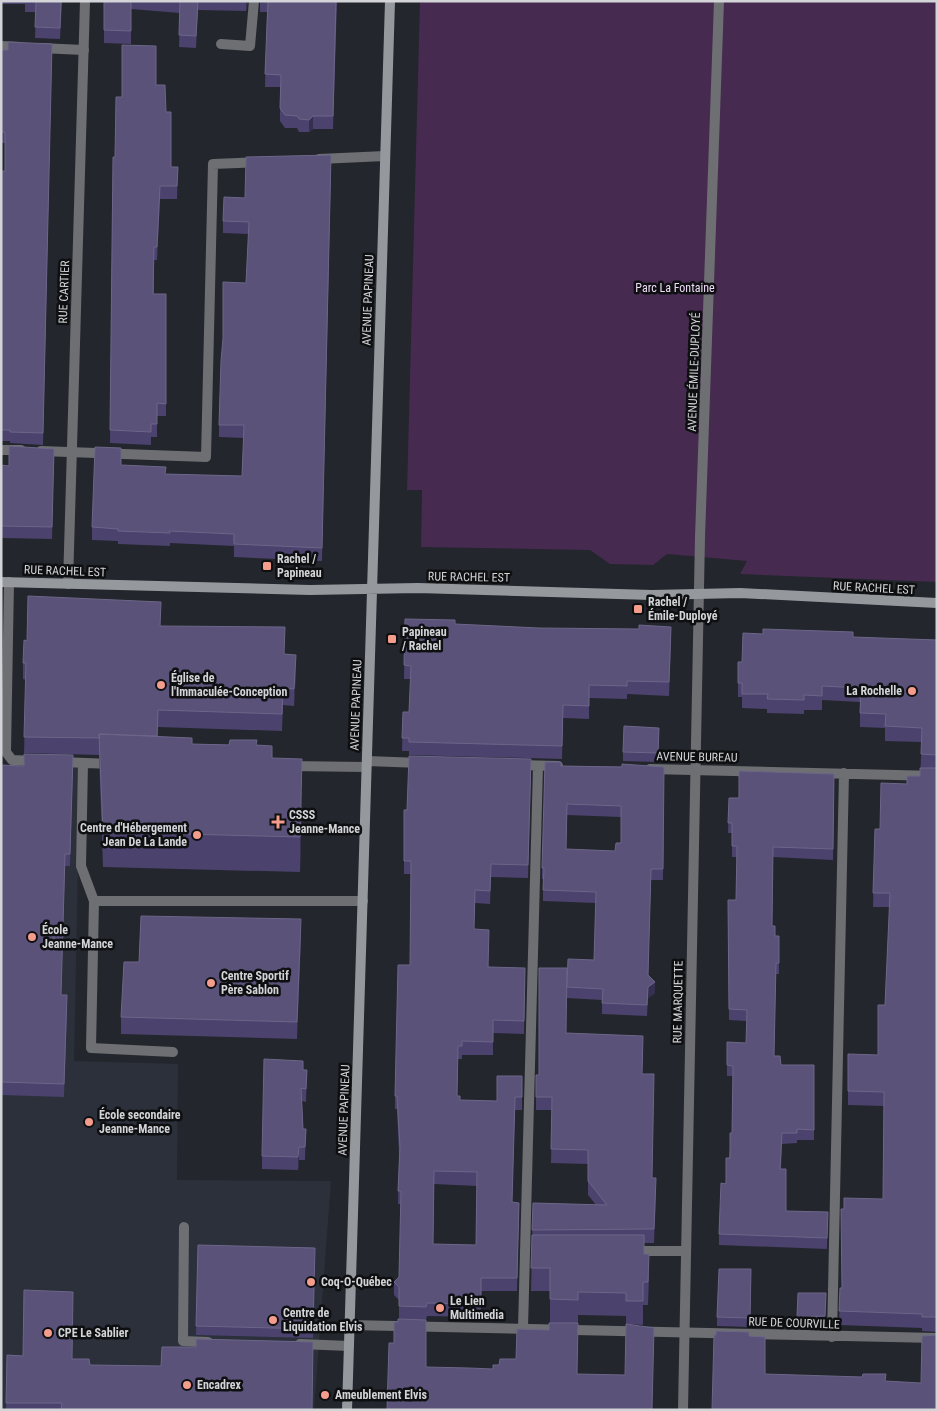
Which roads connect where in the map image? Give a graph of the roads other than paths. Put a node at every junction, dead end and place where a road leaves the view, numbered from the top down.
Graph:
1 (85, 1) edge
2 (254, 1) edge
3 (390, 1) edge
4 (719, 1) edge
5 (221, 44) dead end
6 (1, 46) edge
7 (84, 50) junction
8 (385, 156) junction
9 (311, 159) edge
10 (272, 161) edge
11 (1, 450) edge
12 (72, 452) junction
13 (5, 582) edge
14 (68, 584) junction
15 (372, 589) junction
16 (700, 594) junction
17 (937, 604) edge
18 (83, 763) junction
19 (430, 763) edge
20 (120, 764) edge
21 (367, 764) junction
22 (508, 765) edge
23 (274, 766) edge
24 (538, 766) junction
25 (566, 766) edge
26 (634, 768) edge
27 (695, 770) junction
28 (844, 773) junction
29 (937, 776) edge
30 (94, 901) junction
31 (363, 901) junction
32 (173, 1052) dead end
33 (184, 1227) dead end
34 (622, 1251) edge
35 (686, 1251) junction
36 (350, 1325) junction
37 (523, 1328) junction
38 (684, 1332) junction
39 (832, 1337) junction
40 (937, 1338) edge
41 (222, 1342) edge
42 (290, 1344) edge
43 (349, 1346) junction
44 (347, 1410) edge
45 (683, 1410) edge

1 - 7 street, RUE CARTIER
2 - 5 street
3 - 8 main road, AVENUE PAPINEAU
4 - 16 street, AVENUE ÉMILE-DUPLOYÉ
6 - 7 street
7 - 12 street, RUE CARTIER
8 - 9 street
8 - 15 main road, AVENUE PAPINEAU
10 - 12 street
11 - 12 street
12 - 14 street, RUE CARTIER
13 - 14 main road, RUE RACHEL EST
13 - 18 street
14 - 15 main road, RUE RACHEL EST
15 - 16 main road, RUE RACHEL EST
15 - 21 main road, AVENUE PAPINEAU
16 - 17 main road, RUE RACHEL EST
16 - 27 street, RUE MARQUETTE
18 - 20 street
18 - 30 street
19 - 21 street
21 - 23 street
21 - 31 main road, AVENUE PAPINEAU
22 - 24 street
24 - 25 street
24 - 37 street
26 - 27 street, AVENUE BUREAU
27 - 28 street, AVENUE BUREAU
27 - 35 street, RUE MARQUETTE
28 - 29 street, AVENUE BUREAU
28 - 39 street
30 - 31 street
30 - 32 street
31 - 36 main road, AVENUE PAPINEAU
33 - 41 street
34 - 35 street
35 - 38 street, RUE MARQUETTE
36 - 37 street, RUE DE COURVILLE
36 - 43 main road, AVENUE PAPINEAU
37 - 38 street, RUE DE COURVILLE
38 - 39 street, RUE DE COURVILLE
38 - 45 street, RUE MARQUETTE
39 - 40 street, RUE DE COURVILLE
42 - 43 street
43 - 44 main road, AVENUE PAPINEAU

